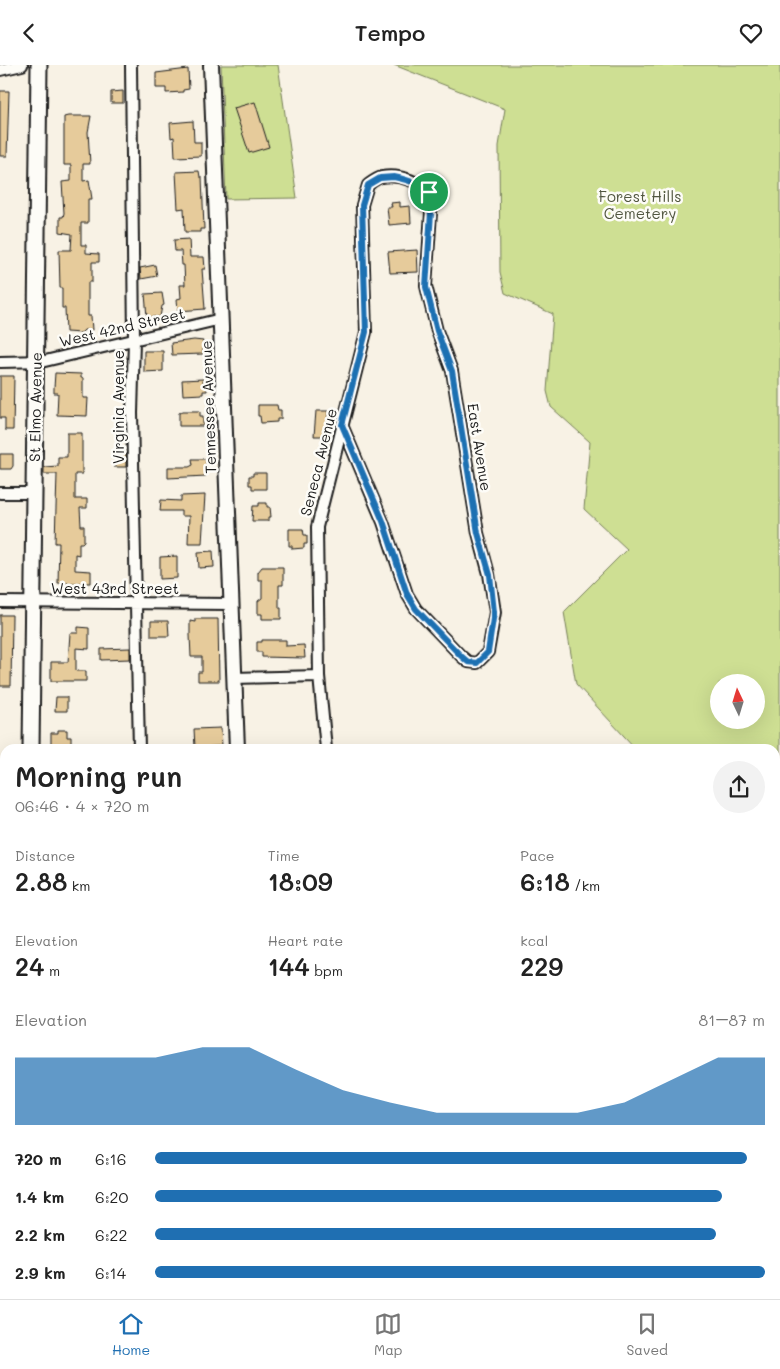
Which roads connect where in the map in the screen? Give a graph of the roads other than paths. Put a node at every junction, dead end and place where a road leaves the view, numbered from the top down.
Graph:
1 (22, 65) edge
2 (39, 65) edge
3 (131, 65) edge
4 (211, 65) edge
5 (0, 70) edge
6 (368, 185) joint
7 (221, 319) junction
8 (134, 340) junction
9 (0, 362) edge
10 (35, 362) junction
11 (342, 425) junction
12 (0, 493) edge
13 (34, 493) junction
14 (0, 602) edge
15 (33, 602) junction
16 (136, 602) junction
17 (231, 604) junction
18 (319, 676) junction
19 (234, 678) junction
20 (31, 744) edge
21 (139, 744) edge
22 (237, 744) edge
23 (326, 744) edge

1 - 5 street
2 - 10 main road, St Elmo Avenue
3 - 8 street, Virginia Avenue
4 - 7 street, Tennessee Avenue
6 - 11 street, Seneca Avenue
6 - 11 street, East Avenue
7 - 8 street, West 42nd Street
7 - 17 street, Tennessee Avenue
8 - 10 street, West 42nd Street
8 - 16 street, Virginia Avenue
9 - 10 street, West 42nd Street
10 - 13 main road, St Elmo Avenue
11 - 18 street, Seneca Avenue
12 - 13 street
13 - 15 main road, St Elmo Avenue
14 - 15 street, West 43rd Street
15 - 16 street, West 43rd Street
15 - 20 main road, St Elmo Avenue
16 - 17 street, West 43rd Street
16 - 21 street, Virginia Avenue
17 - 19 street, Tennessee Avenue
18 - 19 street
18 - 23 street, Seneca Avenue
19 - 22 street, Tennessee Avenue

